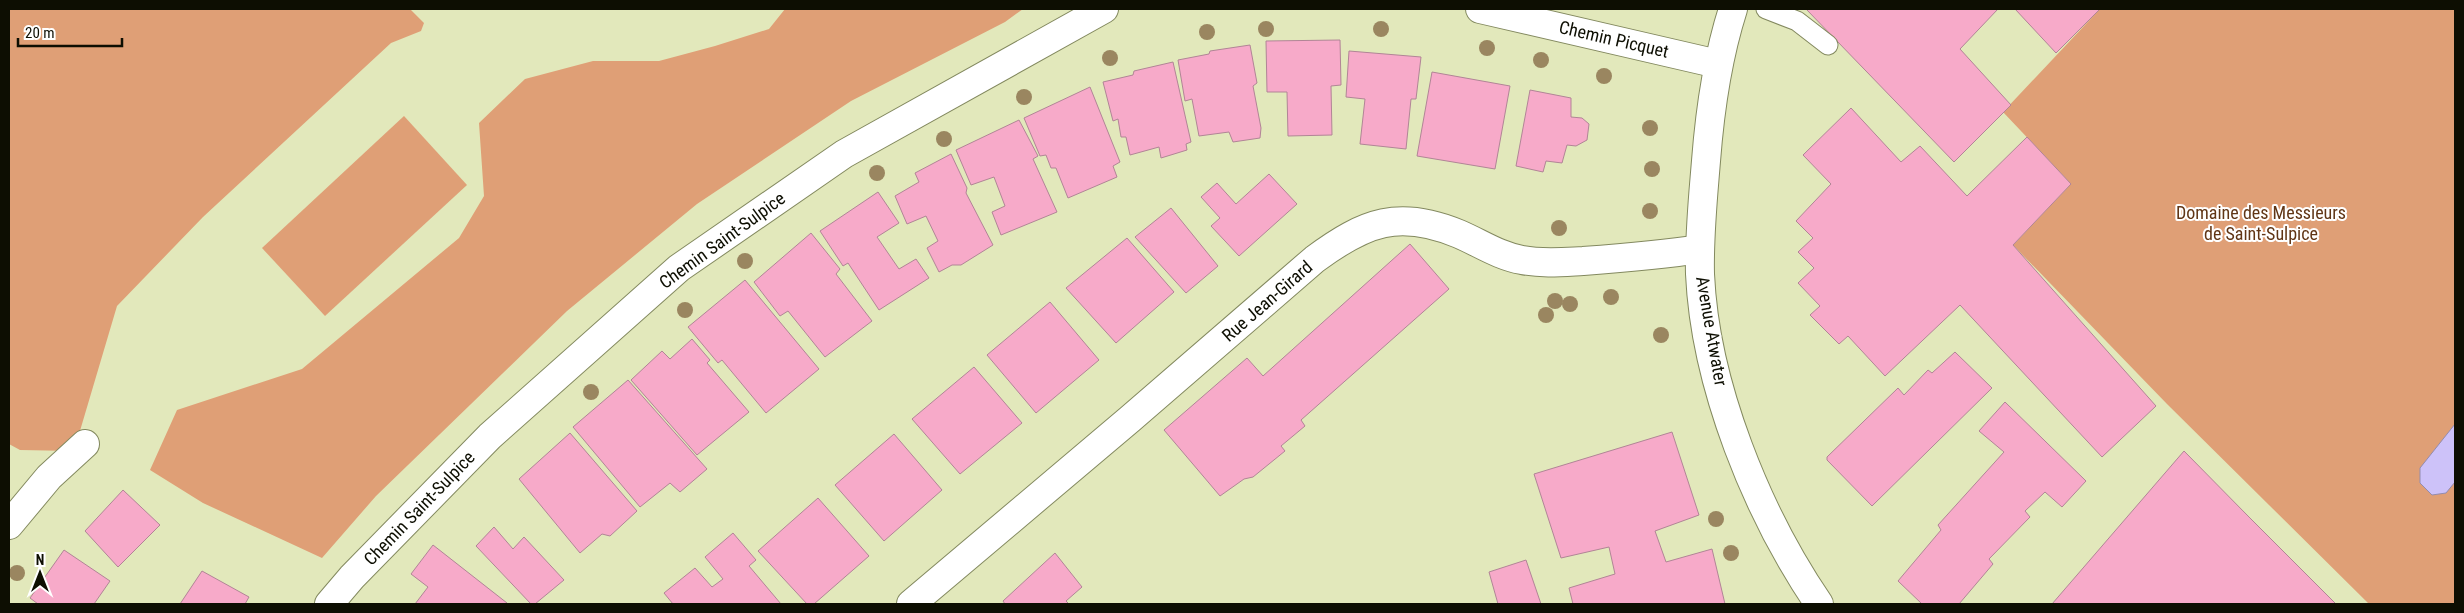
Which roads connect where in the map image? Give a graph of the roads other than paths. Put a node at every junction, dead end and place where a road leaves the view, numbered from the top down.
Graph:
1 (1104, 9) edge
2 (1480, 9) edge
3 (1732, 9) edge
4 (1766, 9) edge
5 (1828, 45) dead end
6 (1718, 64) junction
7 (1700, 249) junction
8 (85, 444) dead end
9 (9, 525) edge
10 (329, 604) edge
11 (911, 604) edge
12 (1819, 604) edge

1 - 10 street, Chemin Saint-Sulpice
2 - 6 street, Chemin Picquet
3 - 6 street, Avenue Atwater
4 - 5 lane
6 - 7 street, Avenue Atwater
7 - 11 street, Rue Jean-Girard
7 - 12 street, Avenue Atwater
8 - 9 street

